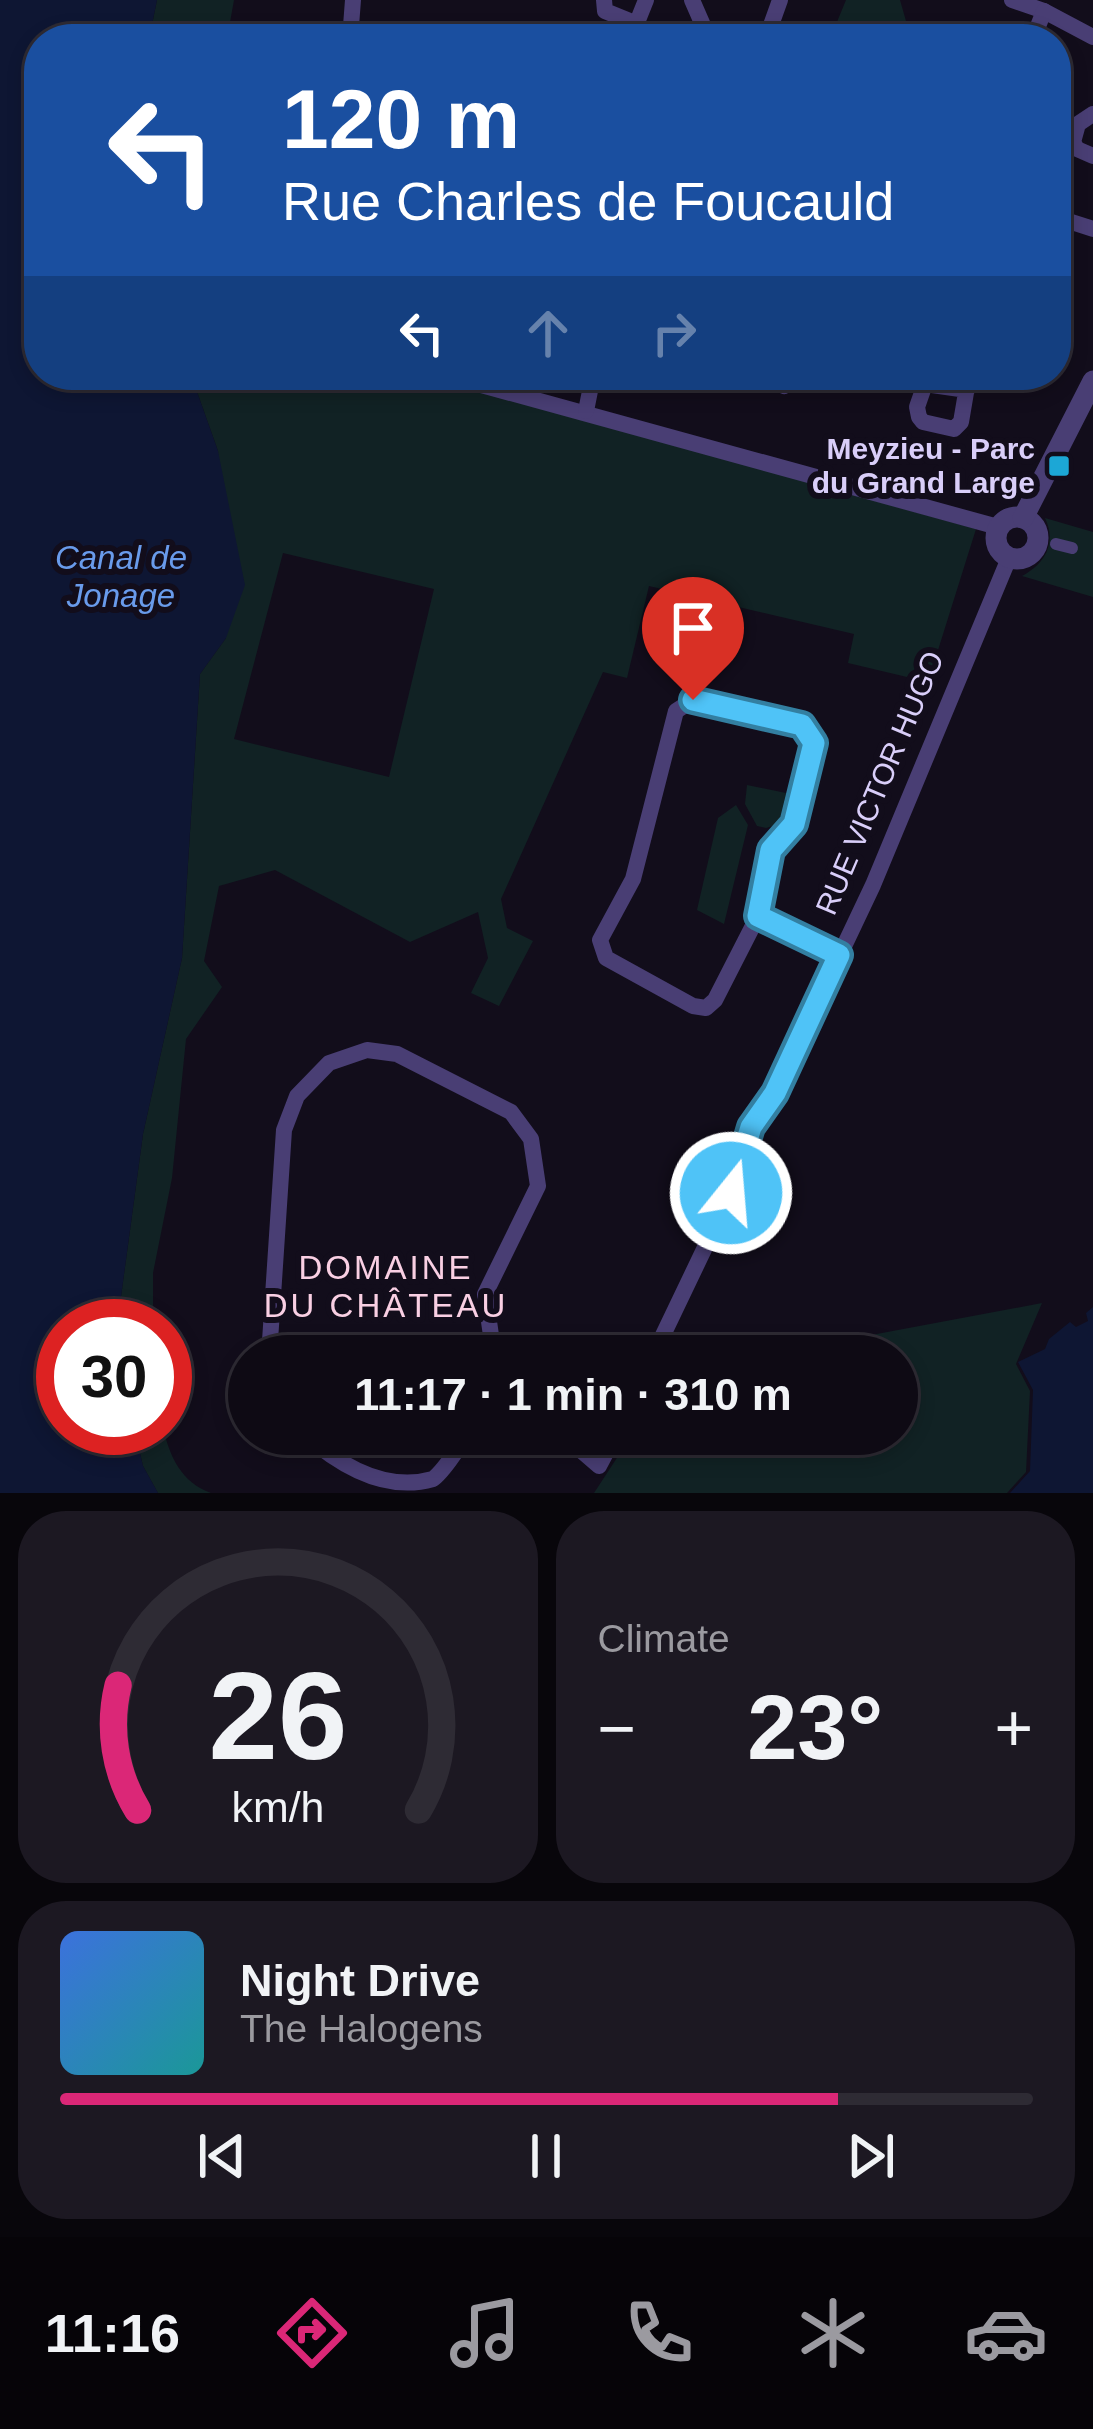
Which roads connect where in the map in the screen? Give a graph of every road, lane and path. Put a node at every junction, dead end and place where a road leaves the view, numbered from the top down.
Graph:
1 (604, 0) edge
2 (646, 0) edge
3 (1012, 0) edge
4 (1044, 10) junction
5 (1039, 24) edge
6 (1069, 24) edge
7 (1093, 114) edge
8 (1093, 156) edge
9 (1093, 381) edge
10 (504, 390) edge
11 (590, 390) edge
12 (586, 411) junction
13 (1023, 518) junction
14 (998, 527) junction
15 (1055, 544) dead end
16 (1072, 548) dead end
17 (1009, 558) junction
18 (758, 916) junction
19 (839, 955) junction
20 (270, 1335) edge
21 (488, 1335) edge
22 (663, 1335) edge
23 (328, 1455) edge
24 (451, 1455) edge

1 - 2 street
3 - 4 street
4 - 5 street
4 - 6 street
7 - 8 street
9 - 13 street
10 - 12 street
11 - 12 street
12 - 14 street
13 - 14 street
13 - 17 street
14 - 17 street
15 - 16 street
17 - 19 street, RUE VICTOR HUGO
18 - 18 street
18 - 19 street
19 - 22 street, RUE VICTOR HUGO
20 - 21 street
23 - 24 street

